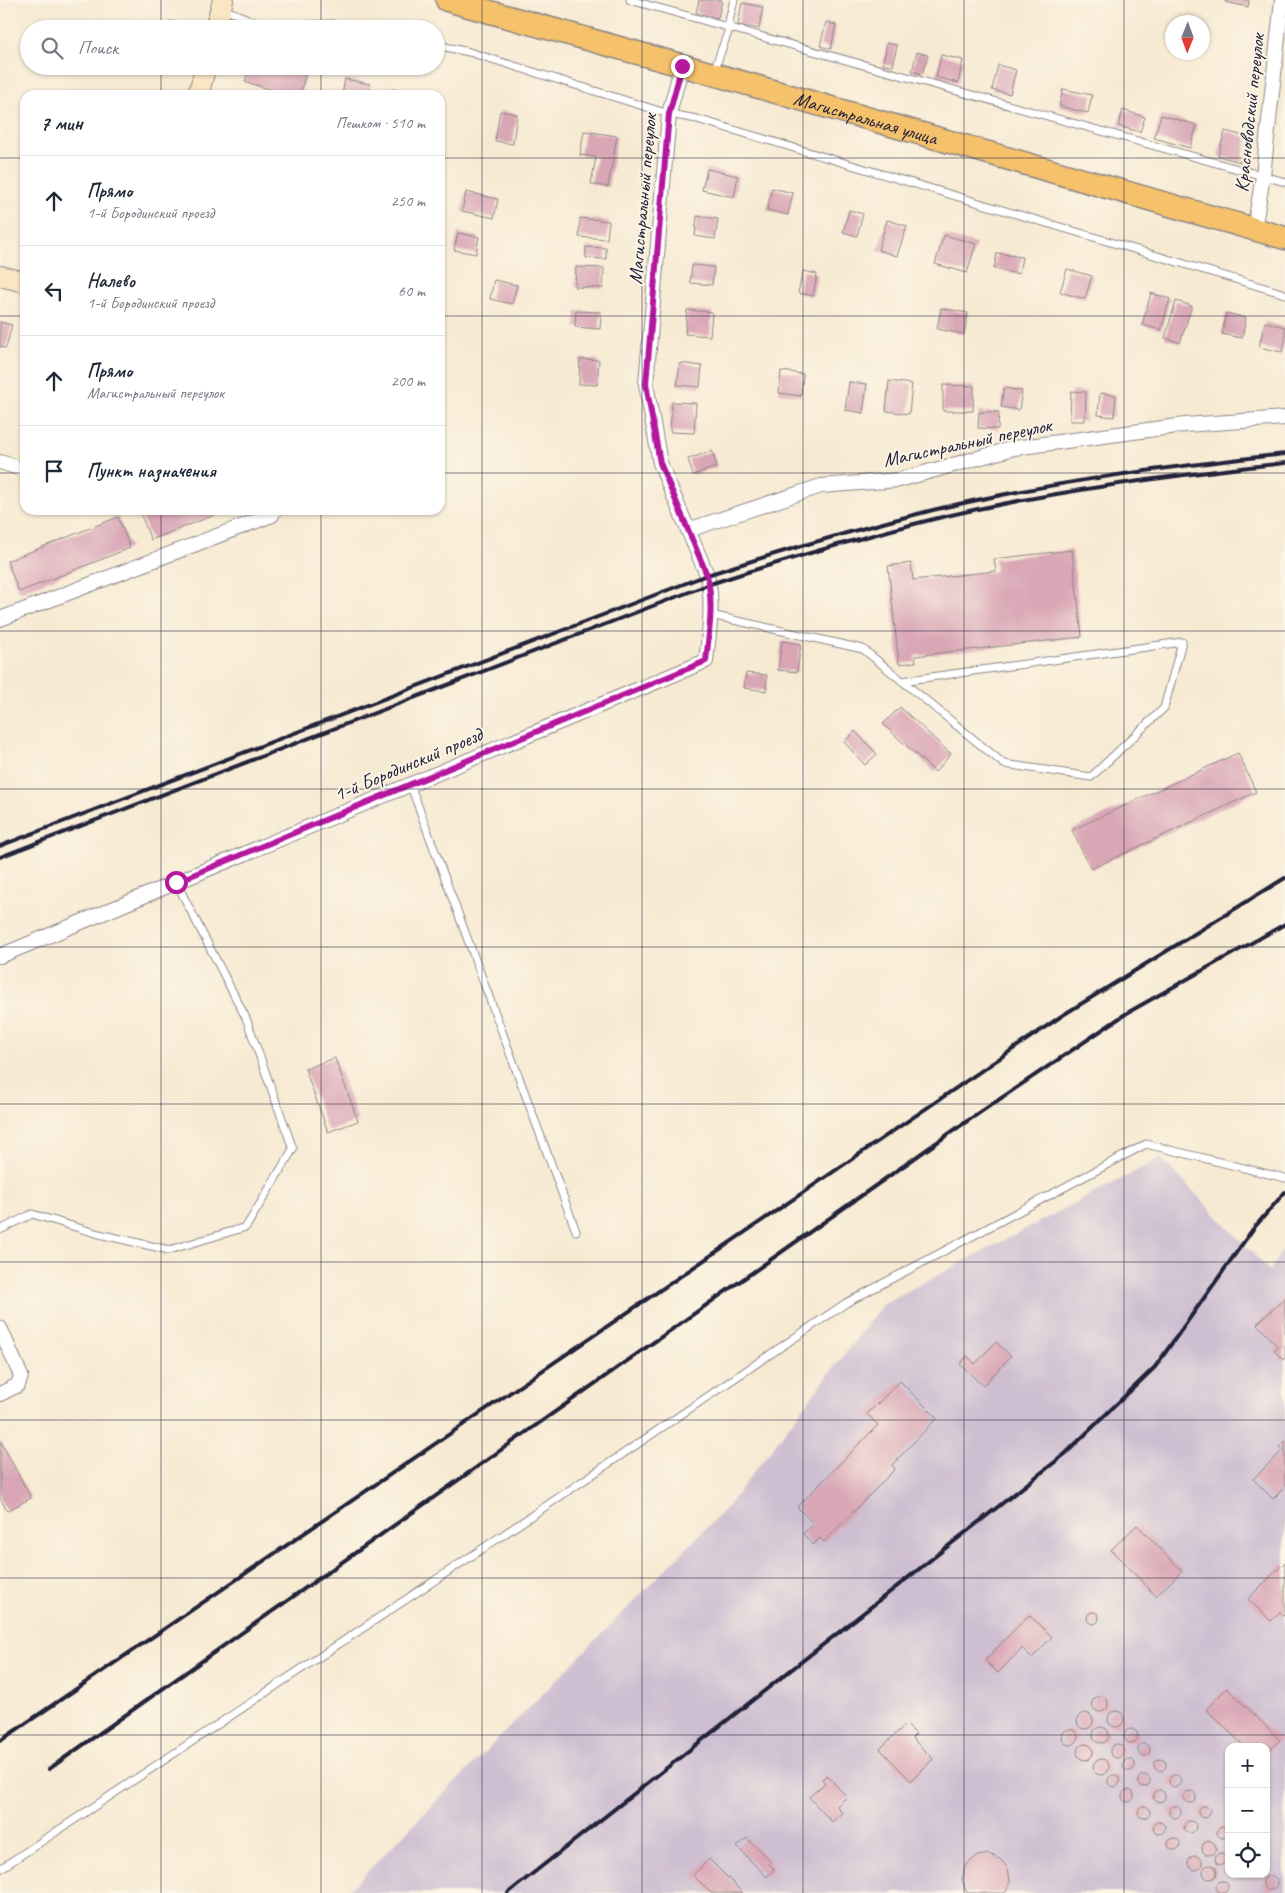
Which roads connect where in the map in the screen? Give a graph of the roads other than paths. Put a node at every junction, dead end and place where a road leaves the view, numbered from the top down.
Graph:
1 (447, 0) edge
2 (630, 0) edge
3 (734, 0) edge
4 (1282, 0) edge
5 (222, 4) edge
6 (218, 20) edge
7 (254, 20) edge
8 (729, 29) junction
9 (445, 47) edge
10 (682, 66) junction
11 (713, 74) junction
12 (204, 75) edge
13 (199, 90) edge
14 (669, 114) junction
15 (1263, 176) junction
16 (1285, 182) edge
17 (1254, 230) junction
18 (1285, 238) edge
19 (0, 276) edge
20 (20, 281) edge
21 (1285, 294) edge
22 (1285, 418) edge
23 (0, 462) edge
24 (20, 468) edge
25 (272, 515) edge
26 (688, 530) junction
27 (711, 615) junction
28 (0, 619) edge
29 (902, 680) junction
30 (410, 784) junction
31 (176, 882) junction
32 (0, 956) edge
33 (1285, 1178) edge
34 (0, 1230) edge
35 (576, 1231) dead end
36 (0, 1328) edge
37 (0, 1394) edge
38 (0, 1870) edge

1 - 10 main road, Магистральная улица
2 - 8 lane
3 - 8 lane
4 - 15 street, Красноводский переулок
5 - 6 street
5 - 7 lane
8 - 11 lane
8 - 15 lane
9 - 14 lane
10 - 11 main road, Магистральная улица
10 - 14 street, Магистральный переулок
11 - 17 main road, Магистральная улица
12 - 13 street
14 - 21 lane
14 - 26 street, Магистральный переулок
15 - 16 lane
15 - 17 street, Красноводский переулок
17 - 18 main road, Магистральная улица
19 - 20 street
22 - 26 street, Магистральный переулок
23 - 24 street
25 - 28 street
26 - 27 street, 1-й Бородинский проезд
27 - 29 lane
27 - 30 street, 1-й Бородинский проезд
29 - 29 lane
30 - 31 street, 1-й Бородинский проезд
30 - 35 lane
31 - 32 street, 1-й Бородинский проезд
31 - 34 lane
33 - 38 lane
36 - 37 street

